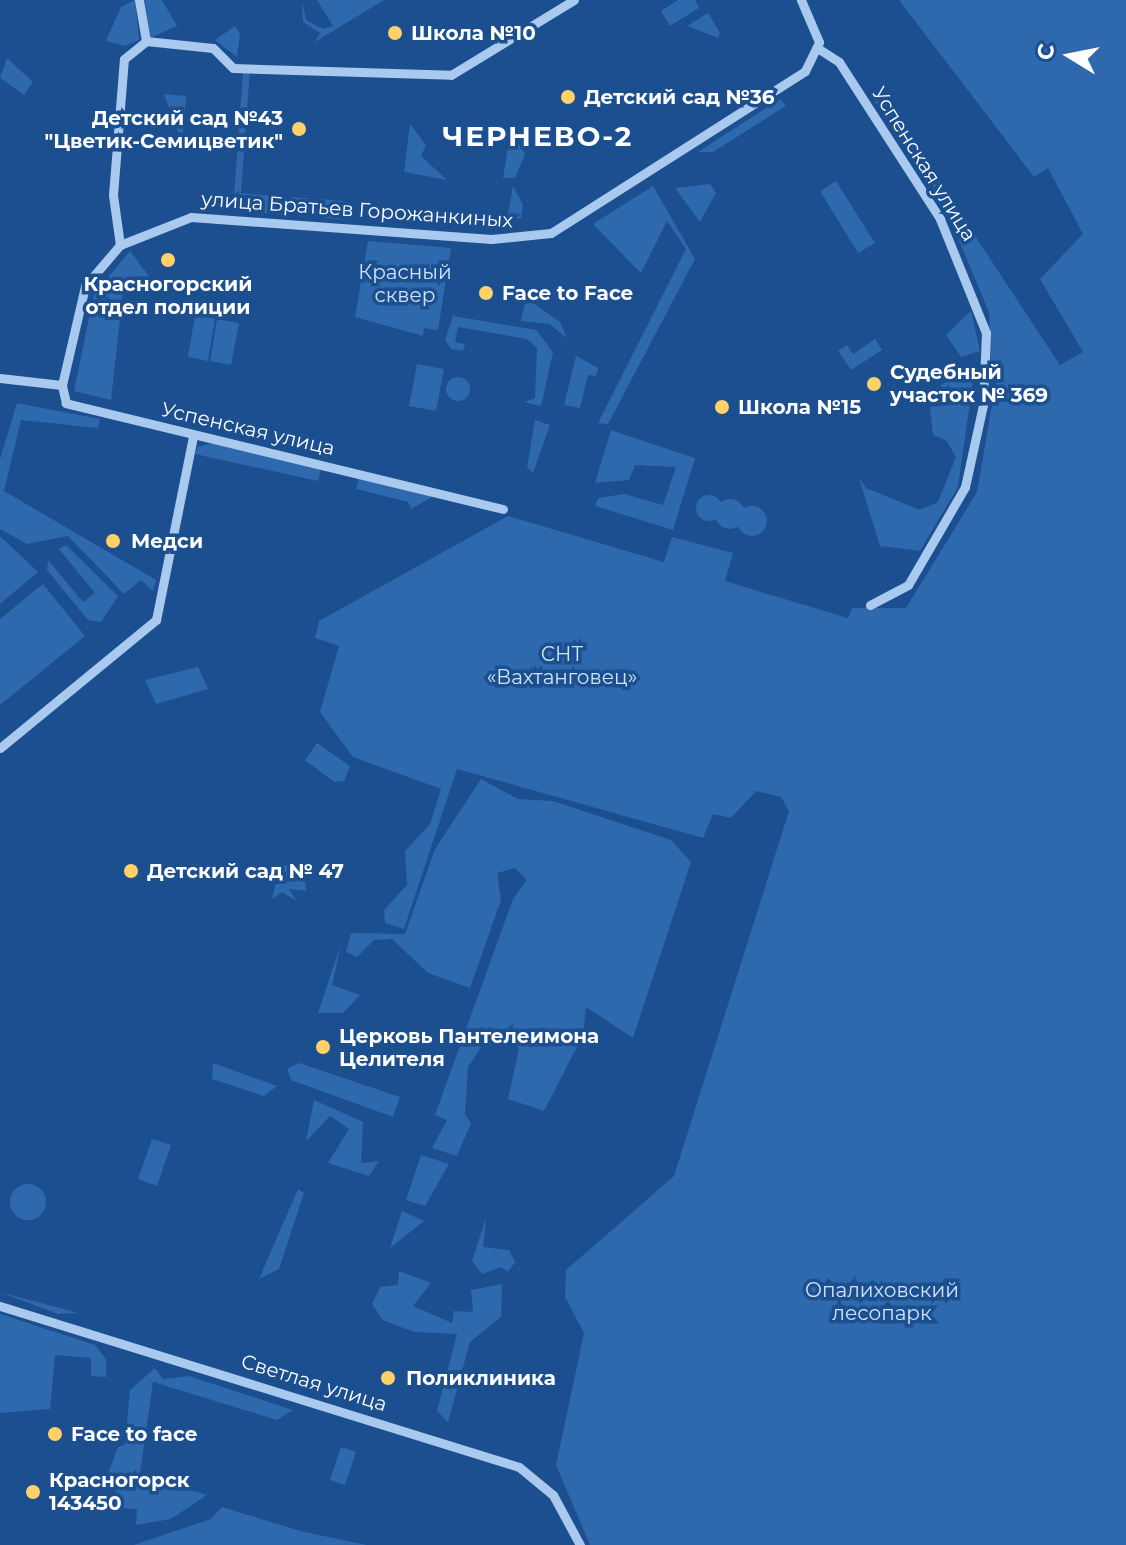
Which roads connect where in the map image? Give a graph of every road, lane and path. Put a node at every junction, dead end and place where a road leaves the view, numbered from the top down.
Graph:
1 (139, 0) edge
2 (574, 0) edge
3 (801, 0) edge
4 (146, 41) junction
5 (819, 49) junction
6 (120, 245) junction
7 (0, 378) edge
8 (62, 385) junction
9 (193, 436) junction
10 (503, 509) dead end
11 (870, 605) dead end
12 (0, 748) edge
13 (0, 1306) edge
14 (580, 1545) edge

1 - 4 street
2 - 4 street
3 - 5 street
4 - 6 street
5 - 6 street, улица Братьев Горожанкиных
5 - 11 street, Успенская улица
6 - 8 street, улица Братьев Горожанкиных
7 - 8 street
8 - 9 street, Успенская улица
9 - 10 street, Успенская улица
9 - 12 street
13 - 14 street, Светлая улица

